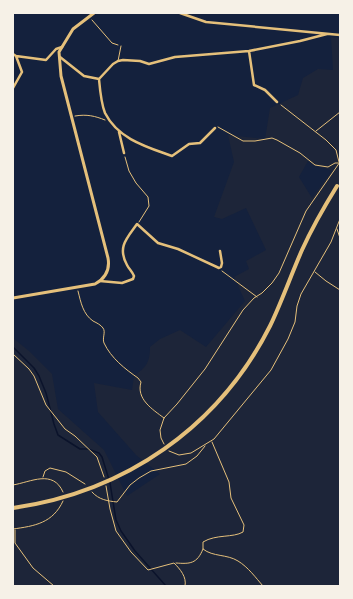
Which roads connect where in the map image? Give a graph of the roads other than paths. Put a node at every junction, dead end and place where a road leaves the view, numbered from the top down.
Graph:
1 (94, 13) edge
2 (180, 13) edge
3 (327, 34) junction
4 (340, 34) edge
5 (120, 46) road end
6 (62, 47) junction
7 (249, 51) junction
8 (14, 55) edge
9 (60, 57) junction
10 (118, 61) junction
11 (99, 79) junction
12 (13, 88) edge
13 (277, 102) road end
14 (215, 128) road end
15 (119, 131) junction
16 (124, 153) road end
17 (337, 186) dead end
18 (220, 251) dead end
19 (100, 281) junction
20 (13, 298) edge
21 (13, 508) edge

1 - 6 street
2 - 3 street
3 - 4 street
3 - 7 street
5 - 10 lane
6 - 8 street
6 - 9 street
7 - 10 street
7 - 13 street
8 - 12 street
9 - 11 street
9 - 19 street
10 - 11 street
11 - 15 street
14 - 15 street
15 - 16 street
17 - 21 highway
18 - 19 street
19 - 20 street

